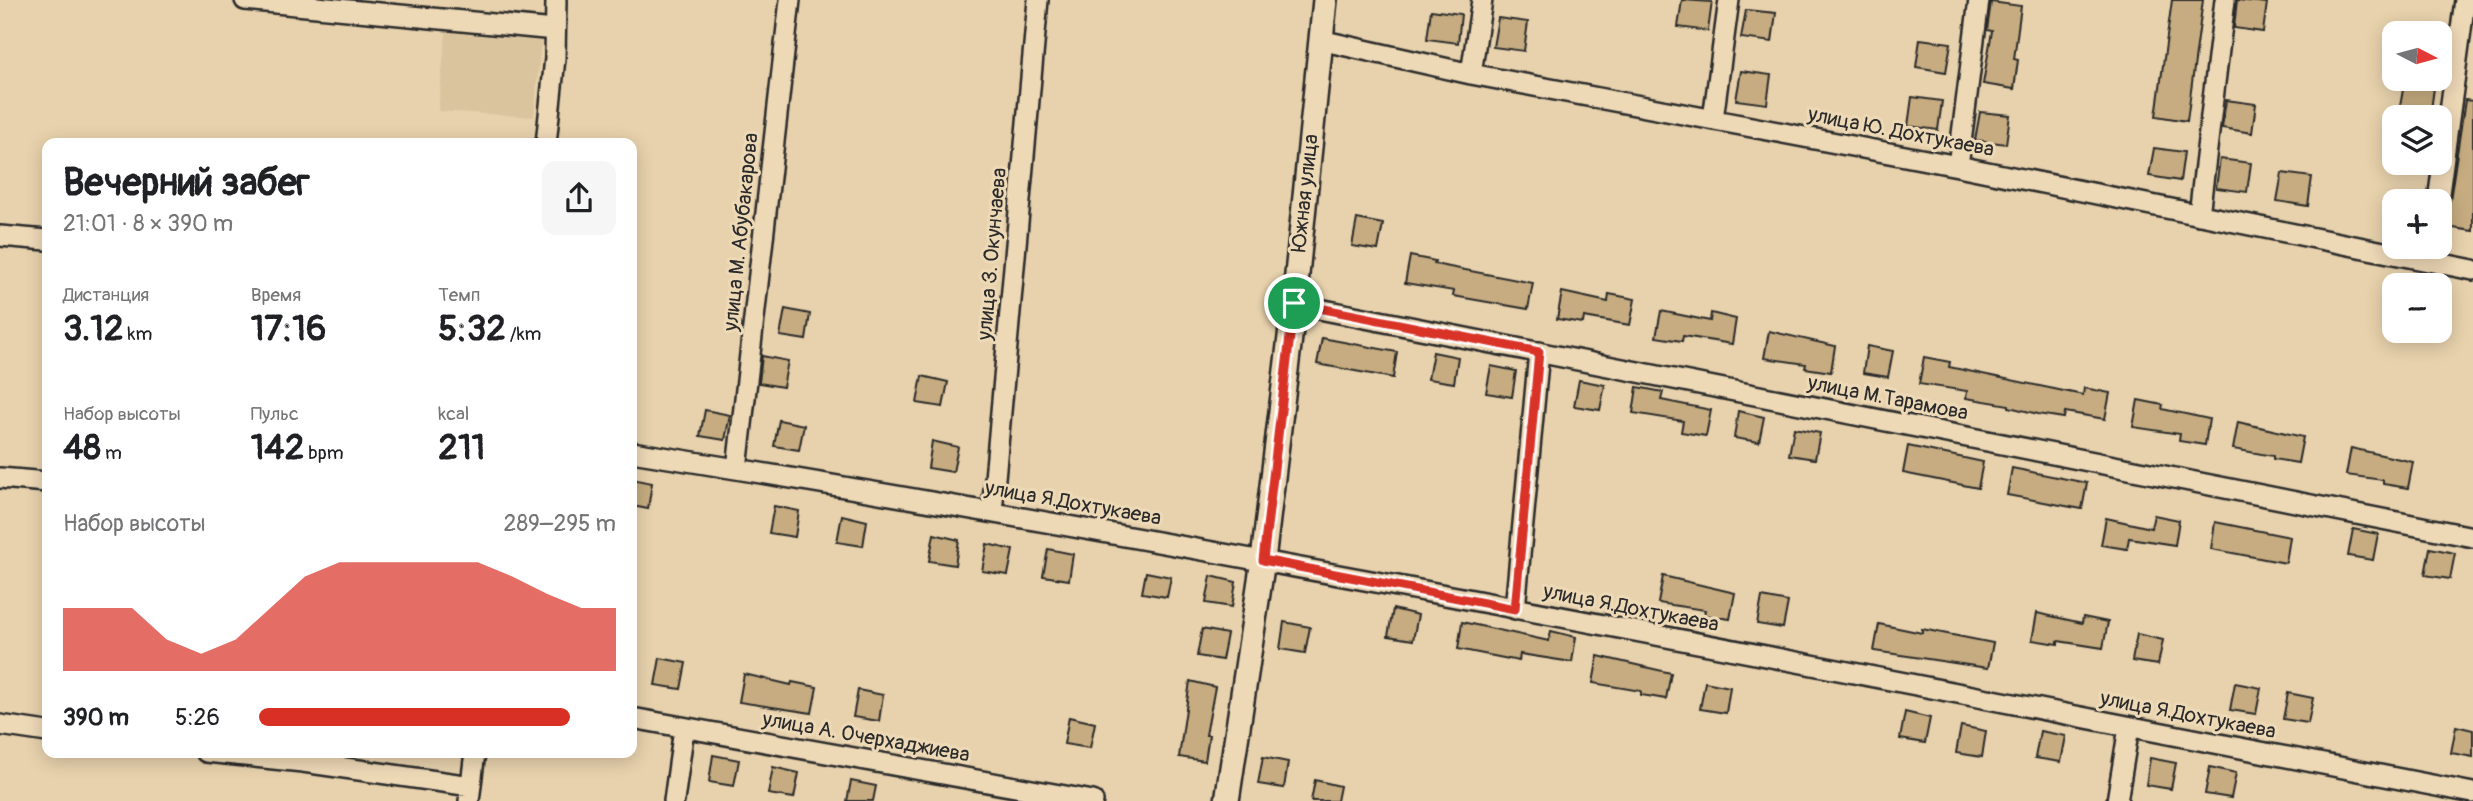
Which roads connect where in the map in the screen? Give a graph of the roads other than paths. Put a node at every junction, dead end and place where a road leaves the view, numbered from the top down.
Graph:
1 (245, 0) edge
2 (556, 0) edge
3 (790, 0) edge
4 (1038, 0) edge
5 (1325, 0) edge
6 (1482, 0) edge
7 (1729, 0) edge
8 (1979, 0) edge
9 (2225, 0) edge
10 (2465, 0) edge
11 (555, 30) junction
12 (1320, 40) junction
13 (1471, 74) junction
14 (1713, 119) junction
15 (547, 138) edge
16 (1958, 166) junction
17 (2440, 189) edge
18 (2199, 215) junction
19 (0, 236) edge
20 (42, 240) edge
21 (2382, 246) edge
22 (2444, 259) edge
23 (2473, 270) edge
24 (1294, 303) junction
25 (1539, 352) junction
26 (637, 453) edge
27 (737, 469) junction
28 (0, 478) edge
29 (42, 482) edge
30 (992, 512) junction
31 (2473, 537) edge
32 (1263, 560) junction
33 (1515, 609) junction
34 (637, 719) edge
35 (0, 725) edge
36 (2129, 727) junction
37 (684, 728) junction
38 (42, 731) edge
39 (264, 758) edge
40 (474, 758) edge
41 (2473, 793) edge
42 (470, 794) edge
43 (674, 801) edge
44 (1093, 801) edge
45 (1227, 801) edge
46 (2117, 801) edge

1 - 11 street
2 - 11 street
3 - 27 street, улица М. Абубакарова
4 - 30 street, улица З. Окунчаева
5 - 12 main road, Южная улица
6 - 13 street
7 - 14 street
8 - 16 street
9 - 18 street
10 - 17 street
11 - 15 street
12 - 13 street, улица Ю. Дохтукаева
12 - 24 main road, Южная улица
13 - 14 street, улица Ю. Дохтукаева
14 - 16 street, улица Ю. Дохтукаева
16 - 18 street, улица Ю. Дохтукаева
18 - 21 street, улица Ю. Дохтукаева
19 - 20 street
22 - 23 street, улица Ю. Дохтукаева
24 - 25 street, улица М.Тарамова
24 - 32 main road, Южная улица
25 - 31 street, улица М.Тарамова
25 - 33 street
26 - 27 street, улица Я.Дохтукаева
27 - 30 street, улица Я.Дохтукаева
28 - 29 street
30 - 32 street, улица Я.Дохтукаева
32 - 33 street, улица Я.Дохтукаева
32 - 45 main road, Южная улица
33 - 36 street, улица Я.Дохтукаева
34 - 37 street, улица А. Очерхаджиева
35 - 38 street
36 - 41 street, улица Я.Дохтукаева
36 - 46 street
37 - 43 street
37 - 44 street, улица А. Очерхаджиева
39 - 42 street
40 - 42 street

